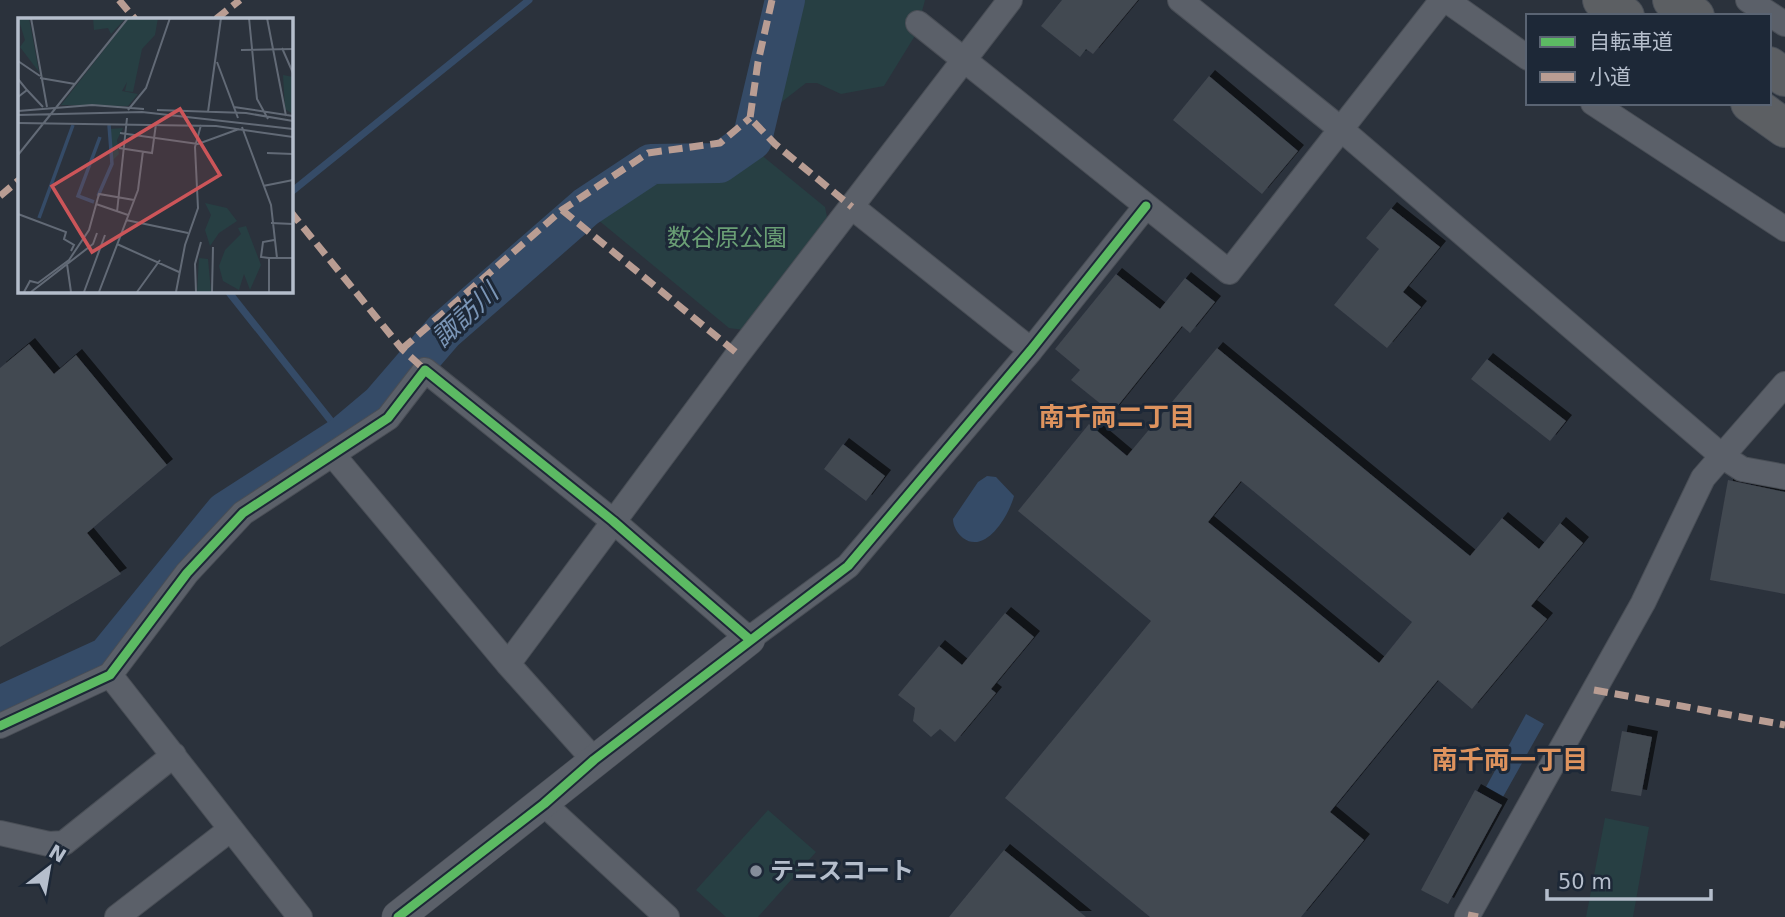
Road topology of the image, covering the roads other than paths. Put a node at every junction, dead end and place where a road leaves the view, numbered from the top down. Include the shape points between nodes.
1 (1010, 0) edge
2 (1180, 0) edge
3 (1444, 0) edge
4 (1602, 0) edge
5 (1672, 0) edge
6 (1748, 0) edge
7 (1622, 14) edge
8 (1692, 14) edge
9 (1770, 14) edge
10 (918, 23) dead end
11 (1526, 57) edge
12 (965, 61) junction
13 (1596, 105) edge
14 (1753, 105) edge
15 (1785, 128) edge
16 (1342, 130) junction
17 (1146, 206) junction
18 (852, 207) junction
19 (1785, 229) edge
20 (1031, 350) junction
21 (1785, 384) edge
22 (333, 455) junction
23 (1722, 456) junction
24 (1785, 477) edge
25 (613, 521) junction
26 (749, 639) junction
27 (508, 664) junction
28 (110, 675) junction
29 (0, 726) edge
30 (174, 755) junction
31 (594, 760) junction
32 (544, 804) junction
33 (231, 829) junction
34 (0, 833) edge
35 (117, 917) edge
36 (300, 917) edge
37 (398, 917) edge
38 (667, 917) edge
39 (1468, 917) edge

1 - 12 street
2 - 16 street
3 - 11 street
3 - 16 street
4 - 7 highway
5 - 8 highway
6 - 9 street
10 - 12 street
12 - 17 street
12 - 18 street
13 - 19 street
14 - 15 highway
16 - 17 street via 1229,272
16 - 23 street
17 - 20 street
18 - 20 street
18 - 25 street
20 - 26 street via 848,566
21 - 23 street
22 - 25 street via 388,418 425,370
22 - 27 street
22 - 28 street via 243,513 187,573
23 - 24 street via 1742,469
23 - 39 street via 1703,478 1643,603
25 - 26 street
25 - 27 street
26 - 31 street
27 - 31 street
28 - 29 street
28 - 30 street
30 - 33 street
30 - 34 street via 64,843
31 - 32 street
32 - 37 street
32 - 38 street
33 - 35 street
33 - 36 street

